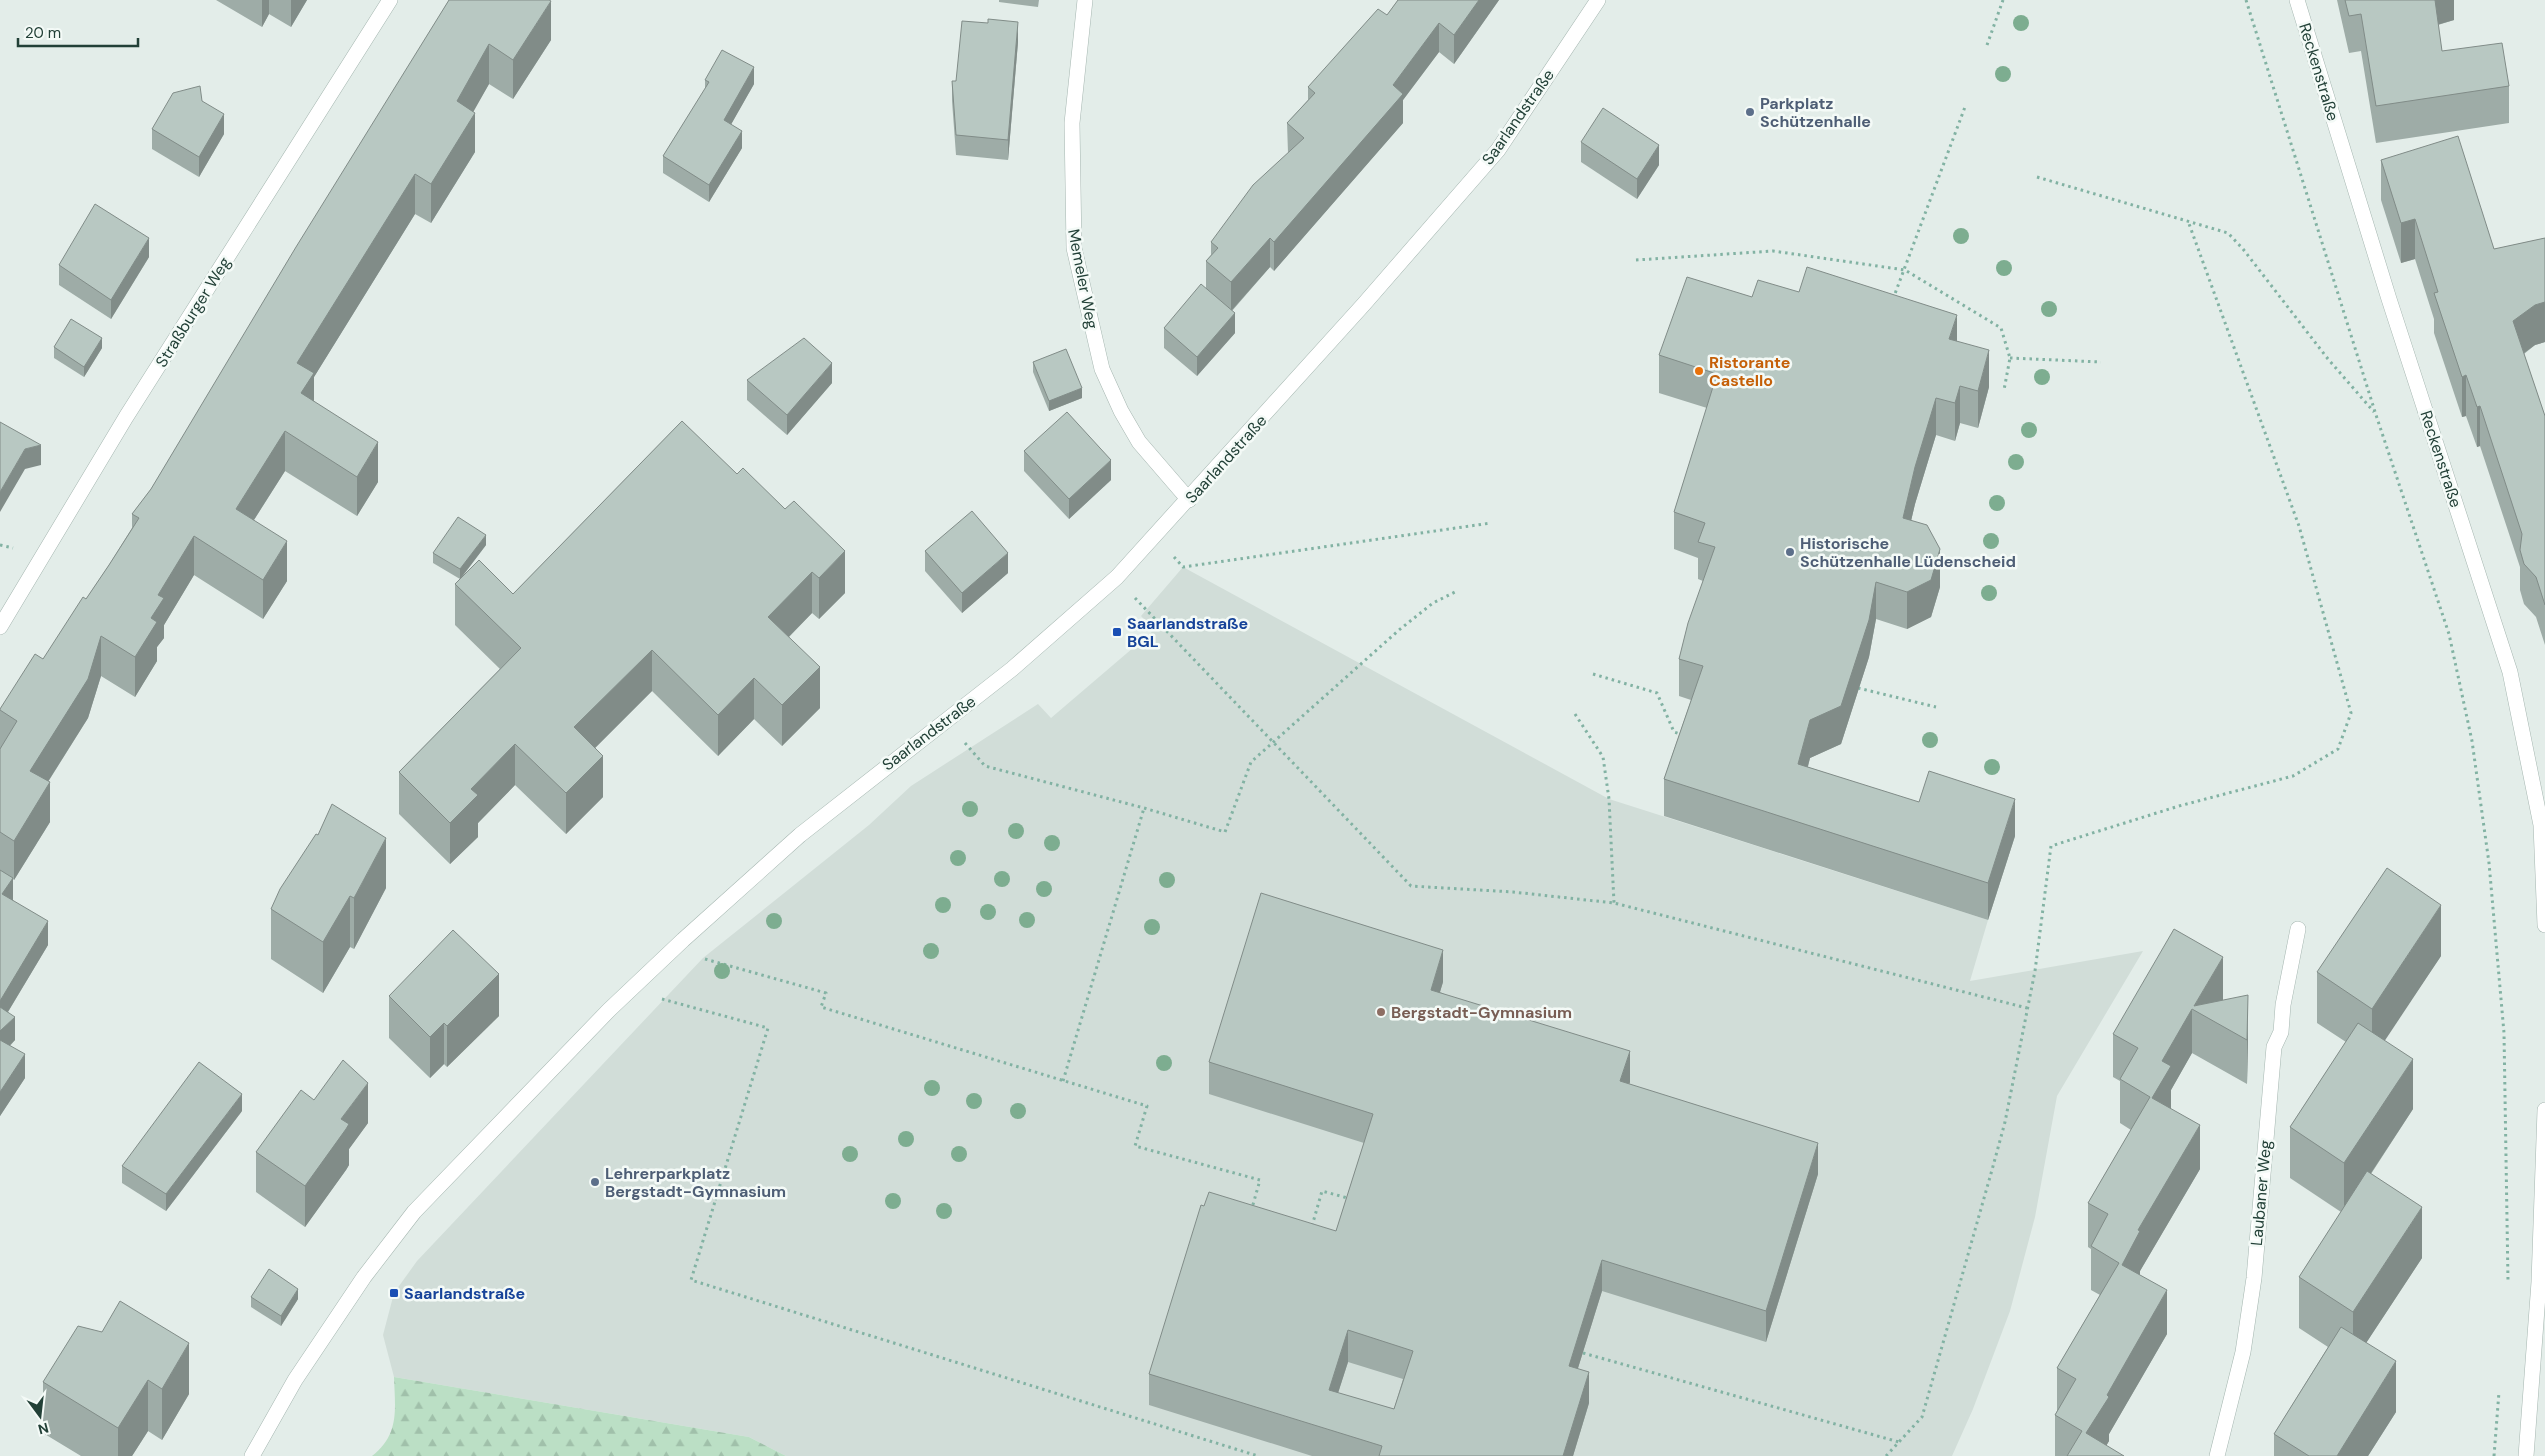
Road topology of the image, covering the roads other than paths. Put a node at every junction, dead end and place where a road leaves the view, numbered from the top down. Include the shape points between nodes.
1 (390, 0) edge
2 (1085, 0) edge
3 (1598, 0) edge
4 (2297, 0) edge
5 (1189, 500) junction
6 (0, 627) edge
7 (2545, 925) edge
8 (2298, 929) dead end
9 (2545, 1110) edge
10 (252, 1456) edge
11 (2217, 1456) edge
12 (2526, 1456) edge

1 - 6 street, Straßburger Weg via 126,417
2 - 5 street, Memeler Weg via 1072,123 1074,248 1102,369 1117,402 1139,442
3 - 5 street, Saarlandstraße via 1498,150
4 - 7 street, Reckenstraße via 2389,299 2510,672 2541,825
5 - 10 street, Saarlandstraße via 1110,583 948,720 822,817 629,990 414,1212 364,1276 300,1372
8 - 11 street, Laubaner Weg via 2281,1032 2274,1047 2254,1278 2244,1343
9 - 12 street via 2539,1282

